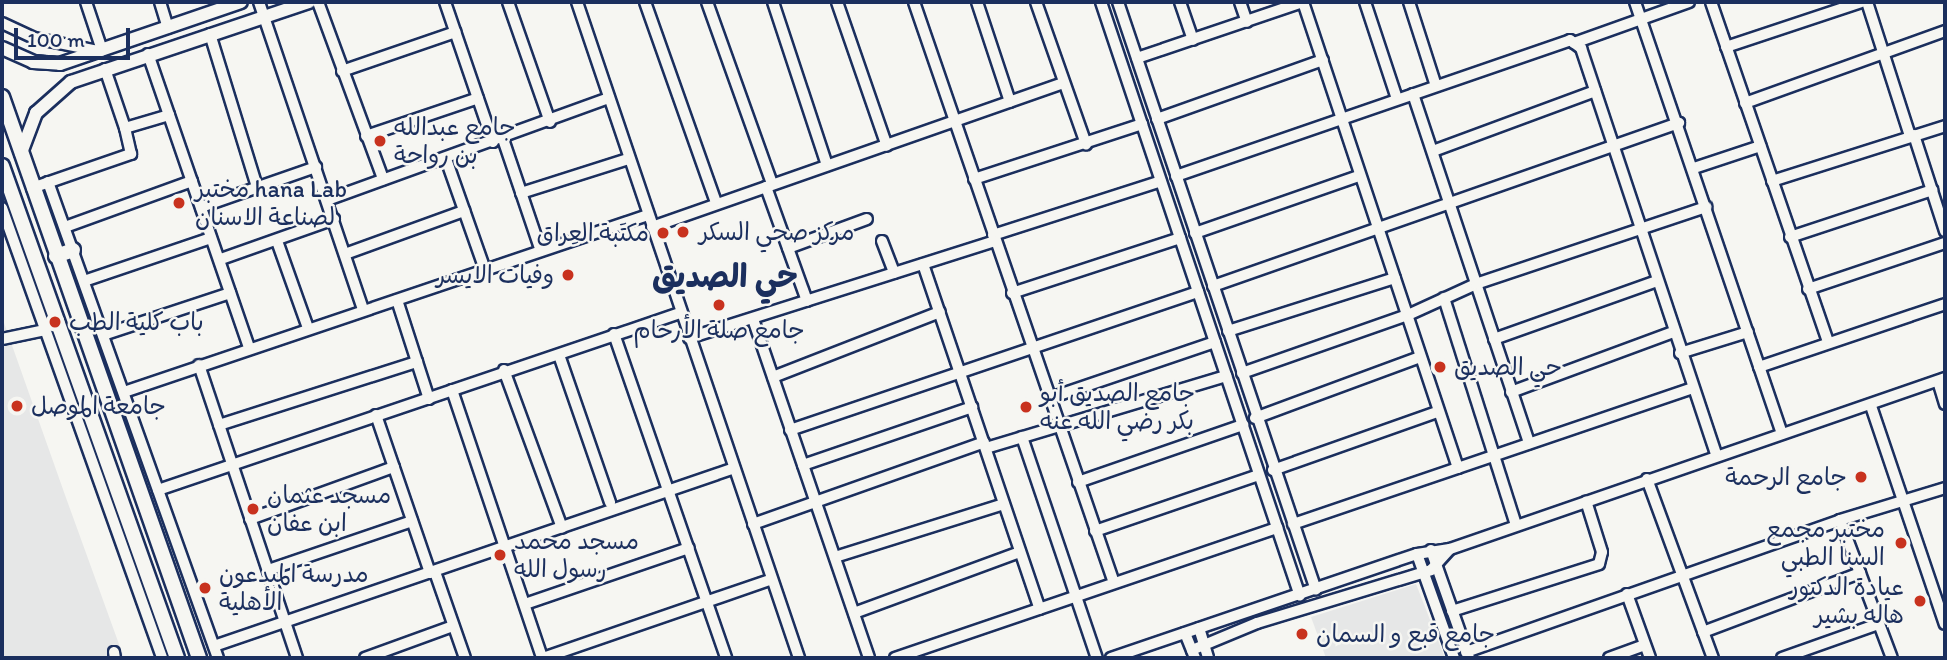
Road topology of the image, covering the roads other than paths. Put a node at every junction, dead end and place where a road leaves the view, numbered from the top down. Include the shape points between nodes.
1 (86, 2) edge
2 (160, 2) edge
3 (242, 2) edge
4 (259, 2) edge
5 (309, 2) edge
6 (318, 2) edge
7 (445, 2) edge
8 (508, 2) edge
9 (577, 2) edge
10 (645, 2) edge
11 (707, 2) edge
12 (773, 2) edge
13 (837, 2) edge
14 (914, 2) edge
15 (976, 2) edge
16 (1036, 2) edge
17 (1101, 2) edge
18 (1118, 2) edge
19 (1180, 2) edge
20 (1240, 2) edge
21 (1302, 2) edge
22 (1364, 2) edge
23 (1409, 2) edge
24 (1635, 2) edge
25 (1689, 2) edge
26 (1711, 2) edge
27 (1861, 2) edge
28 (1867, 2) edge
29 (264, 17) junction
30 (1643, 18) junction
31 (1247, 22) junction
32 (2, 23) edge
33 (168, 27) junction
34 (455, 32) junction
35 (1943, 32) edge
36 (210, 34) junction
37 (1193, 40) junction
38 (1574, 43) junction
39 (1945, 43) edge
40 (1726, 47) junction
41 (2, 48) edge
42 (100, 50) junction
43 (148, 54) junction
44 (1882, 54) junction
45 (1137, 58) junction
46 (1323, 60) junction
47 (105, 69) junction
48 (342, 71) junction
49 (1063, 83) junction
50 (1436, 86) junction
51 (1595, 91) junction
52 (1413, 94) junction
53 (2, 97) edge
54 (478, 98) junction
55 (609, 98) junction
56 (1397, 99) junction
57 (1010, 102) junction
58 (1745, 103) junction
59 (169, 115) junction
60 (1157, 118) junction
61 (1339, 118) junction
62 (550, 122) junction
63 (955, 122) junction
64 (1679, 123) junction
65 (1142, 124) junction
66 (1945, 126) edge
67 (125, 128) junction
68 (1912, 135) junction
69 (366, 136) junction
70 (498, 140) junction
71 (1086, 144) junction
72 (887, 146) junction
73 (1760, 146) junction
74 (1612, 147) junction
75 (1433, 151) junction
76 (21, 153) junction
77 (446, 159) junction
78 (628, 159) junction
79 (827, 165) junction
80 (2, 166) edge
81 (316, 167) junction
82 (1694, 169) junction
83 (1176, 176) junction
84 (1359, 176) junction
85 (974, 178) junction
86 (383, 179) junction
87 (192, 181) junction
88 (1161, 181) junction
89 (1772, 181) junction
90 (48, 182) junction
91 (769, 186) junction
92 (257, 187) junction
93 (32, 188) junction
94 (1932, 190) junction
95 (521, 192) junction
96 (327, 200) junction
97 (716, 203) junction
98 (1451, 203) junction
99 (201, 207) junction
100 (1706, 207) junction
101 (2, 208) edge
102 (464, 211) junction
103 (648, 215) junction
104 (334, 219) junction
105 (867, 219) dead end
106 (65, 227) junction
107 (652, 227) junction
108 (1377, 228) junction
109 (1639, 228) junction
110 (1945, 231) edge
111 (1195, 233) junction
112 (1790, 237) junction
113 (211, 238) junction
114 (994, 238) junction
115 (1180, 238) junction
116 (276, 241) junction
117 (882, 241) dead end
118 (1945, 243) edge
119 (788, 248) junction
120 (73, 250) junction
121 (541, 251) junction
122 (345, 254) junction
123 (56, 256) junction
124 (221, 259) junction
125 (923, 264) junction
126 (485, 270) junction
127 (894, 273) junction
128 (1395, 278) junction
129 (84, 281) junction
130 (1657, 281) junction
131 (1476, 284) junction
132 (1213, 286) junction
133 (1808, 289) junction
134 (1198, 292) junction
135 (230, 293) junction
136 (1013, 293) junction
137 (1444, 298) junction
138 (397, 300) junction
139 (807, 301) junction
140 (1945, 304) edge
141 (1220, 307) junction
142 (363, 310) junction
143 (1205, 312) junction
144 (680, 313) junction
145 (940, 313) junction
146 (1408, 315) junction
147 (752, 319) junction
148 (308, 328) junction
149 (1228, 331) junction
150 (1673, 332) junction
151 (1748, 332) junction
152 (614, 334) junction
153 (103, 335) junction
154 (53, 337) junction
155 (689, 338) junction
156 (2, 339) edge
157 (1494, 339) junction
158 (1215, 342) junction
159 (1828, 342) junction
160 (1031, 347) junction
161 (249, 348) junction
162 (1680, 353) junction
163 (559, 355) junction
164 (1420, 357) junction
165 (417, 362) junction
166 (199, 365) junction
167 (1759, 367) junction
168 (504, 370) junction
169 (1242, 373) junction
170 (958, 374) junction
171 (1227, 376) junction
172 (773, 377) junction
173 (1941, 380) edge
174 (1692, 388) junction
175 (452, 390) junction
176 (124, 392) junction
177 (1511, 392) junction
178 (1052, 397) junction
179 (429, 399) junction
180 (1945, 404) edge
181 (1871, 406) junction
182 (972, 407) junction
183 (1437, 412) junction
184 (376, 415) junction
185 (1255, 418) junction
186 (1061, 424) junction
187 (219, 425) junction
188 (1243, 425) junction
189 (790, 430) junction
190 (1782, 434) junction
191 (1022, 437) junction
192 (1529, 443) junction
193 (985, 445) junction
194 (1716, 455) junction
195 (1495, 456) junction
196 (232, 463) junction
197 (803, 465) junction
198 (394, 467) junction
199 (1458, 468) junction
200 (732, 469) junction
201 (1273, 470) junction
202 (1259, 475) junction
203 (1647, 479) junction
204 (1078, 482) junction
205 (1945, 488) edge
206 (158, 490) junction
207 (670, 492) junction
208 (141, 496) junction
209 (1586, 500) junction
210 (1903, 500) junction
211 (122, 502) junction
212 (610, 502) dead end
213 (815, 504) junction
214 (1004, 504) junction
215 (250, 519) junction
216 (1840, 520) junction
217 (412, 521) junction
218 (753, 524) junction
219 (1293, 524) junction
220 (1516, 525) junction
221 (562, 528) junction
222 (1277, 528) junction
223 (1095, 531) junction
224 (507, 547) junction
225 (689, 548) junction
226 (1450, 549) junction
227 (1431, 550) junction
228 (1020, 552) junction
229 (1417, 554) junction
230 (835, 557) junction
231 (1437, 567) junction
232 (1309, 568) junction
233 (268, 570) junction
234 (1424, 572) junction
235 (433, 573) junction
236 (1292, 573) junction
237 (1860, 573) junction
238 (1682, 575) junction
239 (771, 580) junction
240 (1114, 583) junction
241 (1317, 590) junction
242 (1627, 594) junction
243 (1076, 596) junction
244 (1300, 596) junction
245 (525, 604) junction
246 (708, 604) junction
247 (1040, 609) junction
248 (1452, 611) junction
249 (854, 613) junction
250 (285, 623) junction
251 (1878, 624) junction
252 (1945, 624) edge
253 (453, 626) junction
254 (1199, 628) junction
255 (1703, 632) junction
256 (1185, 633) junction
257 (1203, 645) junction
258 (1645, 645) junction
259 (214, 646) junction
260 (1193, 654) edge
261 (1467, 655) edge
262 (162, 658) edge
263 (177, 658) edge
264 (198, 658) edge
265 (218, 658) edge
266 (297, 658) edge
267 (365, 658) edge
268 (465, 658) edge
269 (542, 658) edge
270 (726, 658) edge
271 (799, 658) edge
272 (869, 658) edge
273 (895, 658) edge
274 (1097, 658) edge
275 (1111, 658) edge
276 (1208, 658) edge
277 (1454, 658) edge
278 (1609, 658) edge
279 (1650, 658) edge
280 (1713, 658) edge
281 (1782, 658) edge
282 (1892, 658) edge

1 - 42 street
2 - 33 street
3 - 33 main road
4 - 29 street
5 - 29 main road
6 - 48 street
7 - 34 street
8 - 62 street
9 - 55 street
10 - 97 street
11 - 91 street
12 - 79 street
13 - 72 street
14 - 63 street
15 - 57 street
16 - 49 street
17 - 65 street
18 - 45 street
19 - 37 street
20 - 31 street
21 - 31 street
21 - 46 street
22 - 56 street
23 - 50 street
24 - 30 street
25 - 30 street
26 - 40 street
27 - 40 street
28 - 44 street
29 - 36 main road
29 - 81 street
30 - 38 street
30 - 64 street
31 - 37 street
32 - 42 street via 34,38
33 - 42 main road
34 - 48 street
34 - 54 street
35 - 39 street
35 - 44 street
36 - 43 main road
36 - 92 street
37 - 45 street
38 - 50 street via 1570,40
38 - 51 street via 1581,48
40 - 58 street
41 - 42 main road via 47,64
43 - 47 main road
43 - 59 street
44 - 58 street
44 - 68 street
45 - 60 street
46 - 60 street
46 - 61 street
47 - 67 street
47 - 76 main road via 71,82 43,103
48 - 69 street
49 - 57 street
49 - 71 street
50 - 52 street
51 - 74 street
51 - 75 street
52 - 56 street
52 - 75 street
53 - 76 highway
54 - 69 street
54 - 70 street
55 - 62 street
55 - 78 street
56 - 61 street
57 - 63 street
58 - 73 street
59 - 67 street
59 - 87 street
60 - 83 street
61 - 83 street
61 - 84 street
62 - 70 street
63 - 72 street
63 - 85 street
64 - 74 street
64 - 82 street
65 - 71 street
65 - 88 street
66 - 68 street
67 - 90 street via 131,154
68 - 89 street
68 - 94 street
69 - 86 street
70 - 77 street
70 - 95 street
71 - 85 street
72 - 79 street
73 - 82 street
73 - 89 street
74 - 98 street
74 - 109 street
75 - 98 street
76 - 93 highway
77 - 86 street
77 - 102 street
78 - 95 street
78 - 103 street
79 - 91 street
80 - 154 highway
81 - 92 street
81 - 96 street
82 - 100 street
83 - 111 street
84 - 108 street
84 - 111 street
85 - 114 street
86 - 96 street
87 - 99 street
87 - 106 street
88 - 114 street
88 - 115 street
89 - 112 street
90 - 93 street
90 - 106 street
91 - 97 street
91 - 119 street
92 - 99 street
93 - 123 highway
94 - 110 street
94 - 112 street
95 - 121 street
96 - 104 street
97 - 107 street
98 - 108 street
98 - 131 street
99 - 113 street
100 - 109 street
100 - 151 street
101 - 154 street
102 - 122 street
102 - 126 street
103 - 107 street
103 - 121 street
104 - 116 street
104 - 122 street
105 - 119 street
106 - 120 street
107 - 144 street
108 - 128 street
108 - 132 street
109 - 130 street
109 - 131 street
111 - 132 street
112 - 133 street
113 - 124 street
113 - 129 street
114 - 125 street
114 - 136 street
115 - 134 street
115 - 136 street
116 - 124 street
116 - 148 street
117 - 127 street
118 - 133 street
119 - 139 street
120 - 123 highway
120 - 129 street
121 - 126 street
122 - 142 street
123 - 208 highway
124 - 135 street
125 - 127 street
125 - 145 street
126 - 138 street
127 - 139 street
128 - 146 street
128 - 149 street
129 - 153 street
130 - 150 street
130 - 157 street
131 - 137 street
131 - 157 street
132 - 141 street
133 - 159 street
134 - 143 street
134 - 160 street
135 - 153 street
135 - 161 street
136 - 160 street
137 - 146 street
137 - 195 street
138 - 142 street
138 - 165 street
139 - 147 street
140 - 159 street
141 - 143 street
141 - 149 street
142 - 148 street
143 - 158 street
144 - 152 street
144 - 155 street
145 - 170 street
145 - 172 street
146 - 164 street
146 - 169 street
147 - 155 street
147 - 172 street
148 - 161 street
149 - 169 street
150 - 162 street
150 - 177 street
151 - 162 street
151 - 167 street
152 - 163 street
152 - 207 street
153 - 176 street
154 - 156 street
154 - 211 highway
154 - 262 street
155 - 200 street
157 - 177 street
158 - 171 street
158 - 178 street
159 - 167 street
160 - 170 street
160 - 178 street
161 - 166 street
162 - 174 street
163 - 168 street
163 - 212 street
164 - 183 street
164 - 185 street
165 - 179 street
165 - 187 street
166 - 176 street
166 - 187 street
167 - 190 street
168 - 175 street
168 - 221 street
169 - 185 street
170 - 182 street
170 - 189 street
171 - 186 street
171 - 188 street
172 - 189 street
173 - 180 street
173 - 181 street
174 - 192 street
174 - 194 street
175 - 179 street
175 - 224 street
176 - 206 street
177 - 192 street
178 - 186 street
179 - 184 street
181 - 190 street
181 - 210 street
182 - 193 street
182 - 197 street
183 - 199 street
183 - 201 street
184 - 196 street
184 - 198 street
185 - 201 street
186 - 191 street
186 - 204 street
187 - 196 street
188 - 202 street
188 - 204 street
189 - 197 street
190 - 194 street
191 - 193 street
191 - 243 street
192 - 195 street
193 - 213 street
193 - 214 street
194 - 203 street
195 - 199 street
195 - 220 street
196 - 206 street
196 - 215 street
197 - 213 street
198 - 215 street
198 - 217 street
199 - 219 street
200 - 207 street
200 - 218 street
201 - 219 street
202 - 222 street
202 - 223 street
203 - 209 street
203 - 238 street
204 - 223 street
205 - 210 street
206 - 259 street
207 - 221 street
207 - 225 street
208 - 211 highway
208 - 264 highway
209 - 220 street
209 - 248 street via 1602,552 1599,564
210 - 216 street
210 - 252 street
211 - 263 highway
213 - 218 street
213 - 230 street
214 - 228 street
214 - 230 street
215 - 233 street
216 - 237 street
216 - 238 street
217 - 233 street
217 - 235 street
218 - 239 street
219 - 232 street
220 - 226 street
221 - 224 street
222 - 236 street
222 - 240 street
223 - 240 street
224 - 235 street
224 - 245 street
225 - 245 street
225 - 246 street
226 - 227 street
226 - 231 street
227 - 229 street
227 - 231 street
228 - 247 street
228 - 249 street
229 - 234 street
229 - 241 street
230 - 249 street
231 - 234 street
231 - 248 street
232 - 236 street
232 - 241 street
233 - 250 street
234 - 257 street via 1257,623
234 - 277 street
235 - 250 street
235 - 253 street
236 - 244 street
237 - 251 street
237 - 255 street
238 - 242 street
238 - 255 street
239 - 246 street
239 - 271 street
240 - 243 street
241 - 244 street
242 - 258 street
242 - 261 street
243 - 247 street
243 - 274 street
244 - 254 street
245 - 269 street
246 - 269 street
246 - 270 street
247 - 273 street
248 - 261 street
249 - 272 street
250 - 259 street
250 - 266 street
251 - 281 street
251 - 282 street
253 - 267 street
253 - 268 street
254 - 256 street
254 - 257 street
255 - 280 street
256 - 260 street
256 - 275 street
257 - 260 street
257 - 276 street
258 - 278 street
258 - 279 street
259 - 265 street

